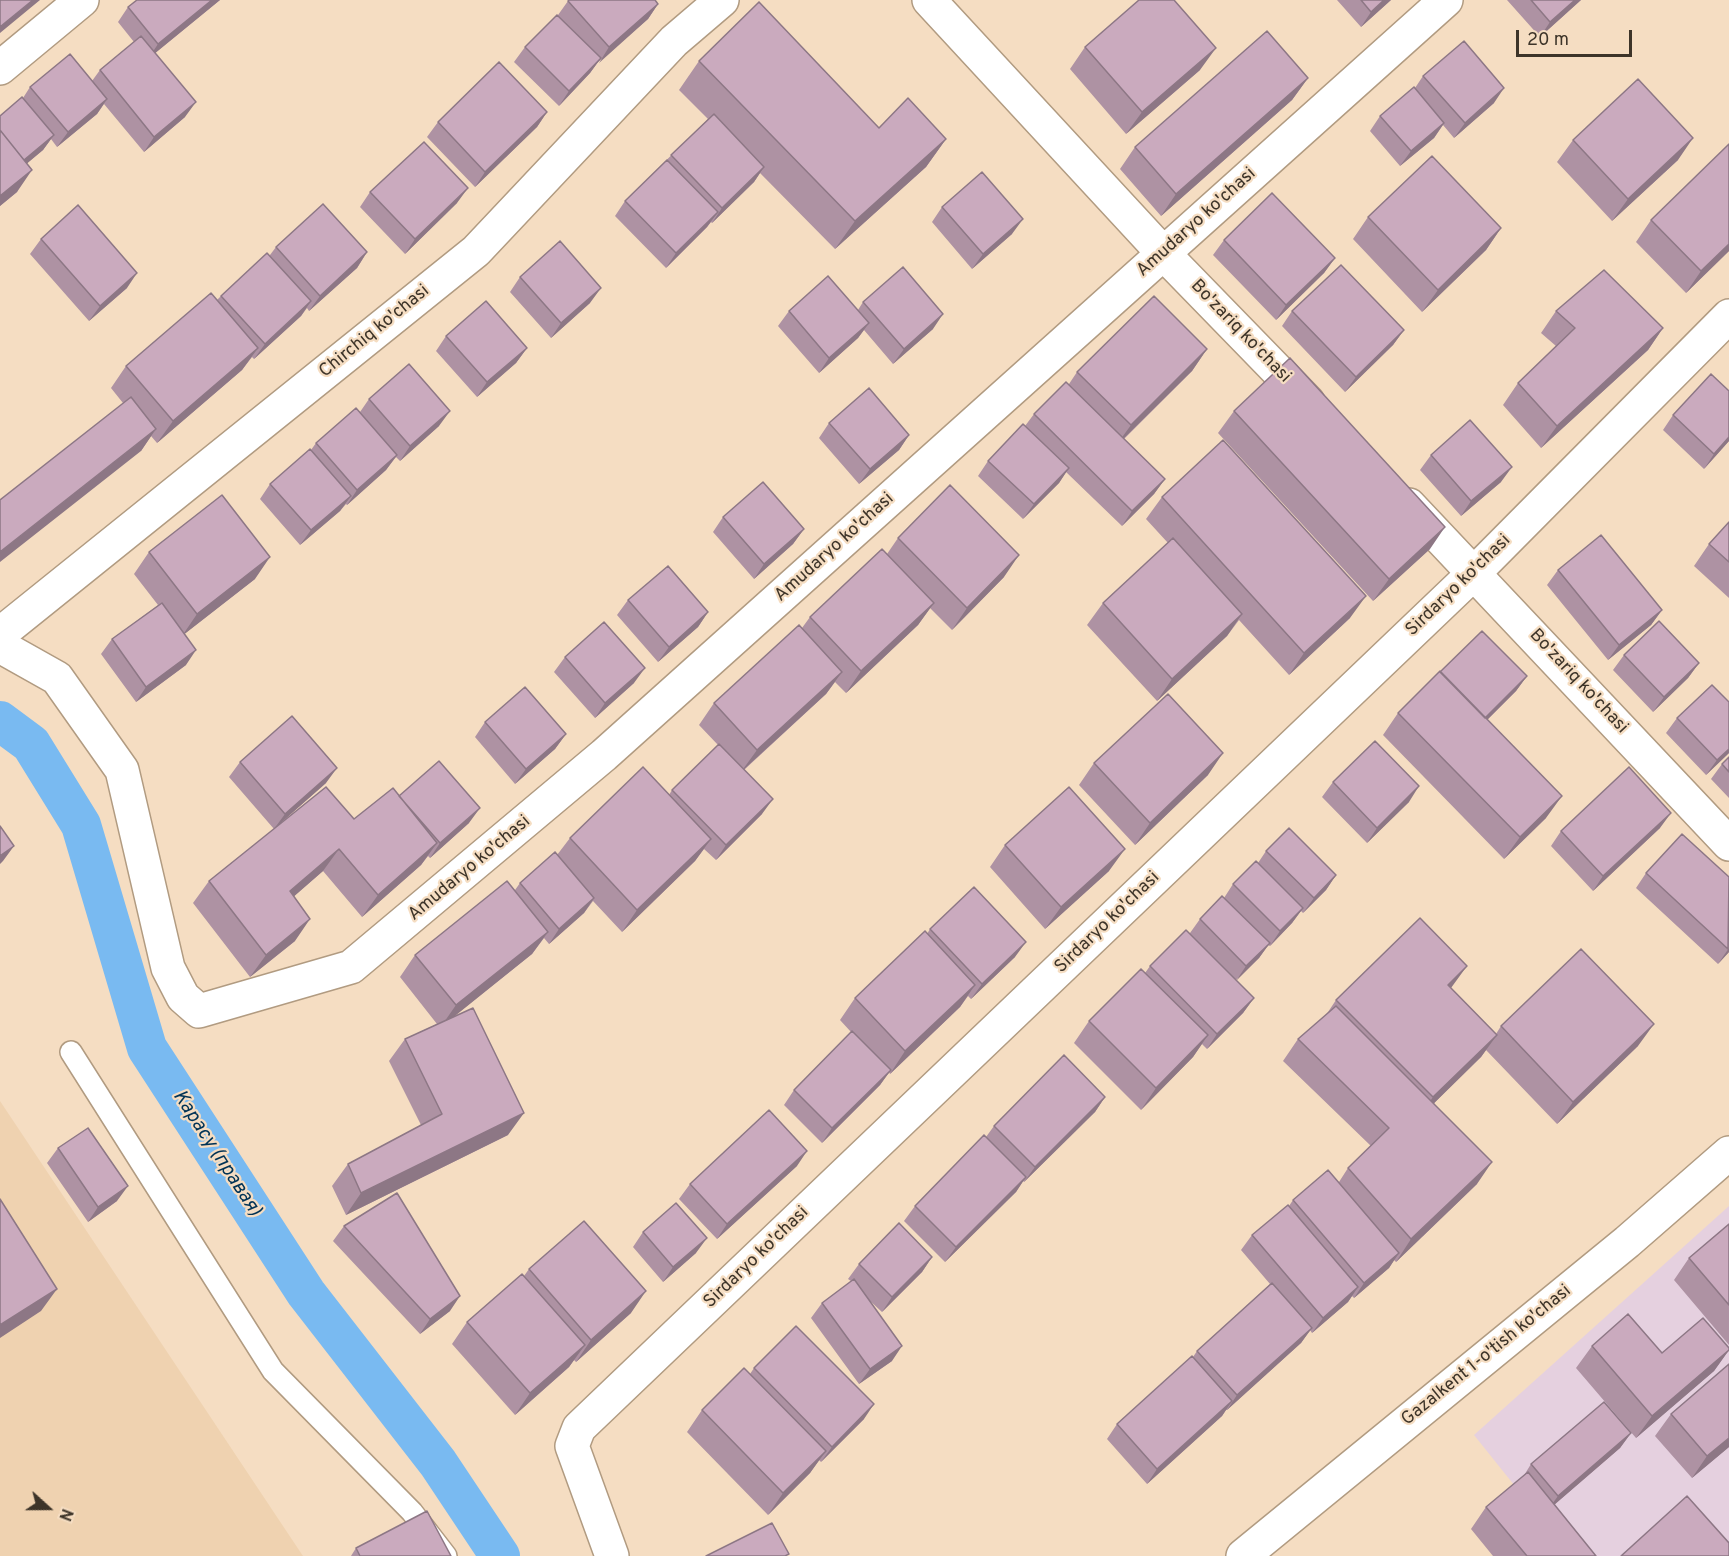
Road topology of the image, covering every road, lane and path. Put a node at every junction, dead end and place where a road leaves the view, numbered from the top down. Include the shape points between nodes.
1 (82, 0) edge
2 (722, 0) edge
3 (929, 0) edge
4 (1446, 0) edge
5 (0, 68) edge
6 (1163, 253) junction
7 (1729, 316) edge
8 (1327, 421) edge
9 (1384, 480) edge
10 (1474, 573) junction
11 (0, 634) edge
12 (0, 646) edge
13 (1729, 844) edge
14 (71, 1052) dead end
15 (1729, 1153) edge
16 (446, 1556) edge
17 (612, 1556) edge
18 (1243, 1556) edge

1 - 5 street
2 - 11 street, Chirchiq ko'chasi via 674,40 476,251
3 - 6 street, Bo'zariq ko'chasi
4 - 6 street, Amudaryo ko'chasi
6 - 8 street, Bo'zariq ko'chasi
6 - 12 street, Amudaryo ko'chasi via 604,755 351,967 199,1011 183,997 168,969 122,770 57,678
7 - 10 street, Sirdaryo ko'chasi
9 - 10 street, Bo'zariq ko'chasi
10 - 13 street, Bo'zariq ko'chasi
10 - 17 street, Sirdaryo ko'chasi via 579,1428 572,1446
14 - 16 lane via 273,1371 412,1512
15 - 18 street, Gazalkent 1-o'tish ko'chasi via 1627,1242

